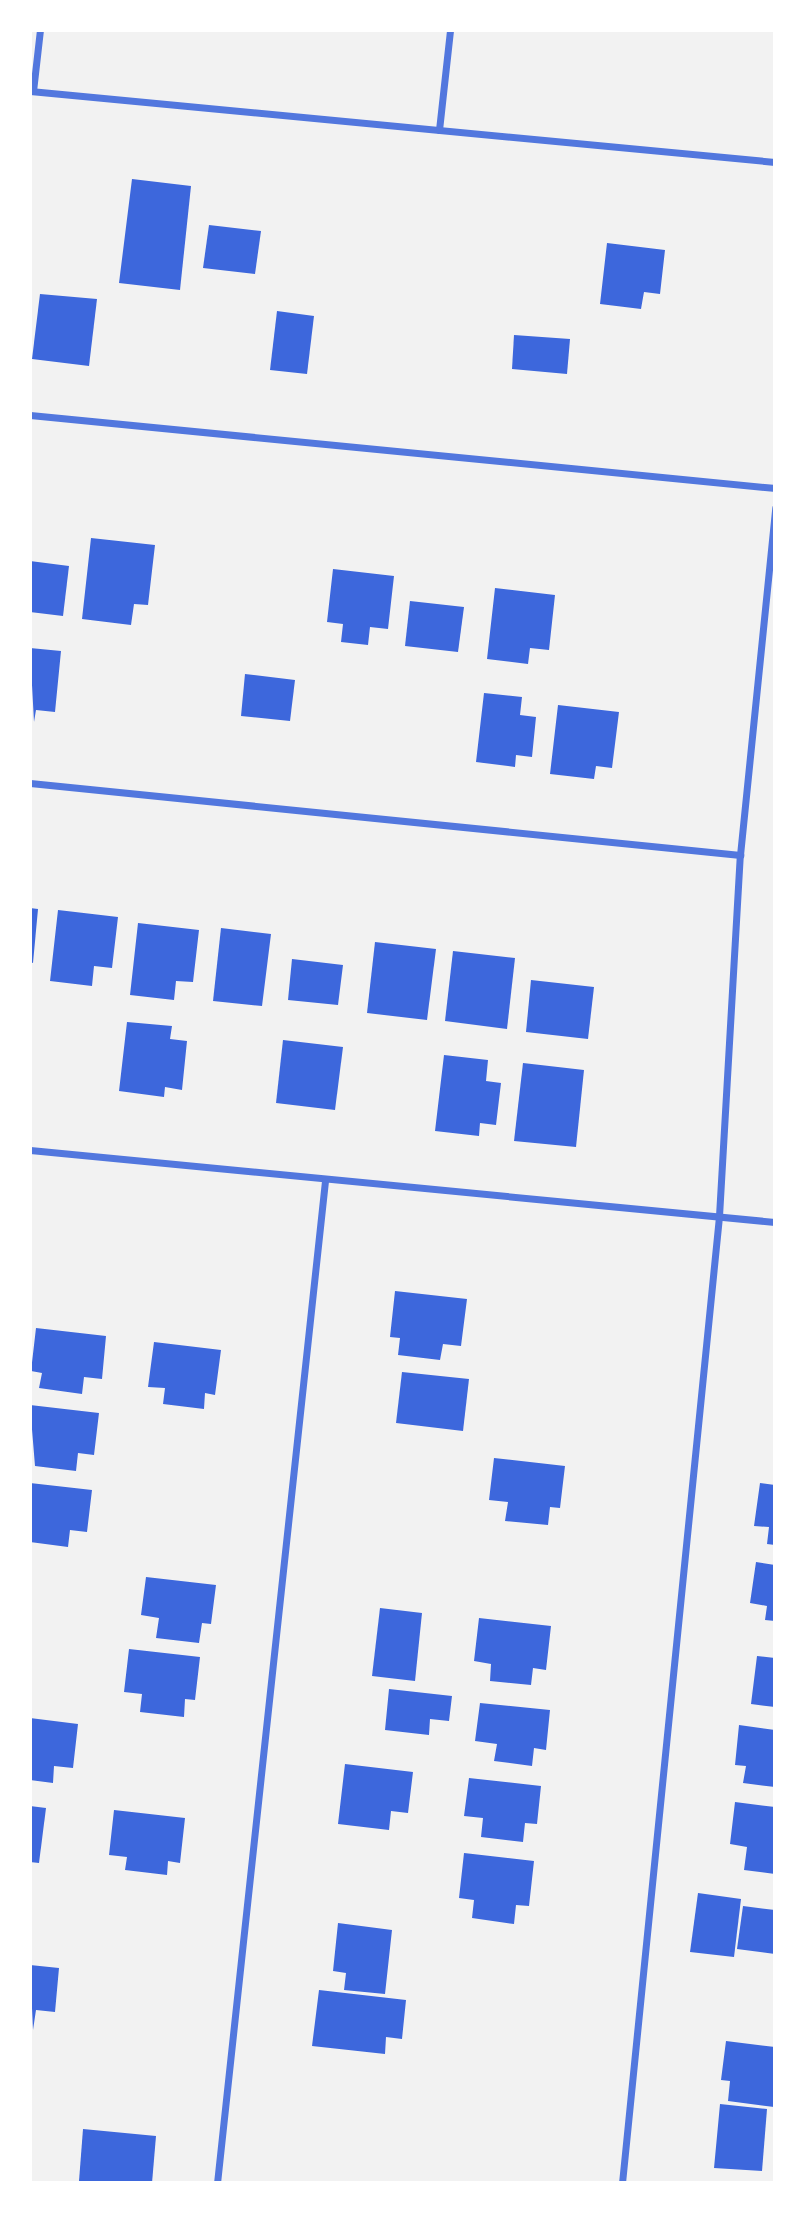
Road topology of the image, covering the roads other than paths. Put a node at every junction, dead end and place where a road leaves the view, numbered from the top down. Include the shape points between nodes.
1 (40, 30) edge
2 (450, 30) edge
3 (31, 91) edge
4 (439, 130) junction
5 (775, 162) edge
6 (30, 415) edge
7 (775, 488) edge
8 (775, 508) edge
9 (30, 783) edge
10 (740, 855) junction
11 (30, 1150) edge
12 (325, 1181) junction
13 (719, 1216) junction
14 (775, 1222) edge
15 (217, 2183) edge
16 (622, 2183) edge

1 - 3 street
2 - 4 street
3 - 4 street
4 - 5 street
6 - 7 street
8 - 10 street
9 - 10 street
10 - 13 street
11 - 12 street
12 - 13 street
12 - 15 street
13 - 14 street
13 - 16 street

